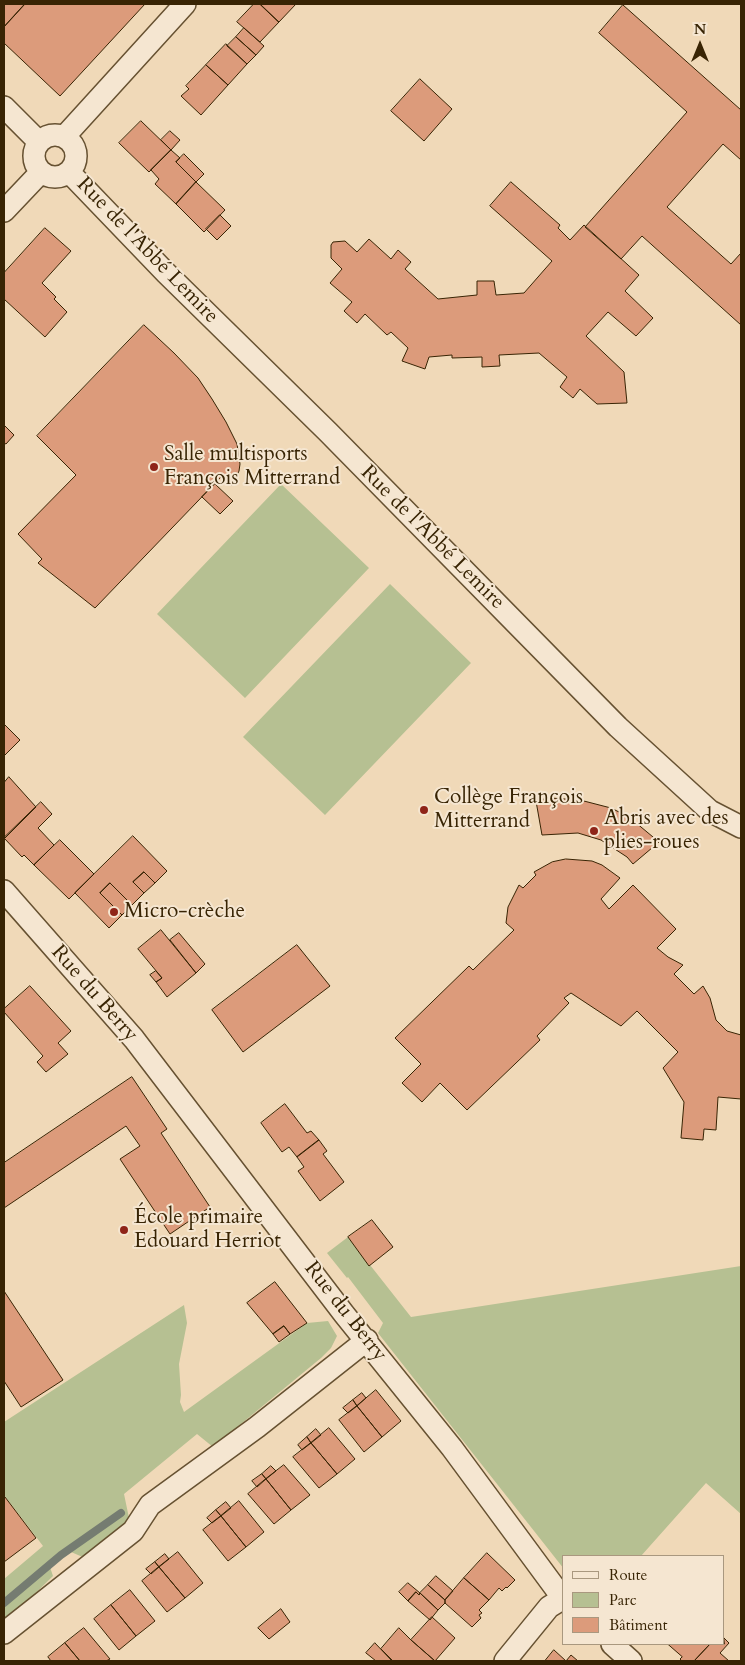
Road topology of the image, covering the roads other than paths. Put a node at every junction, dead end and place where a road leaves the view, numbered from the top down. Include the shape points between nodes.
1 (185, 4) edge
2 (4, 107) edge
3 (64, 137) junction
4 (39, 142) junction
5 (41, 172) junction
6 (70, 172) junction
7 (4, 211) edge
8 (741, 827) edge
9 (4, 891) edge
10 (367, 1340) junction
11 (562, 1598) edge
12 (562, 1600) edge
13 (4, 1633) edge
14 (613, 1645) edge
15 (505, 1661) edge
16 (631, 1661) edge

1 - 3 street
2 - 4 street
3 - 4 street via 51,135
3 - 6 street via 76,153
4 - 5 street via 34,161
5 - 6 street via 53,178
5 - 7 street
6 - 8 street, Rue de l'Abbé Lemire via 166,273 328,432 606,715 710,811
9 - 10 street, Rue du Berry via 134,1039
10 - 11 street, Rue du Berry via 452,1448
10 - 13 street via 257,1427 150,1505 133,1531
12 - 15 street via 549,1607
14 - 16 street

